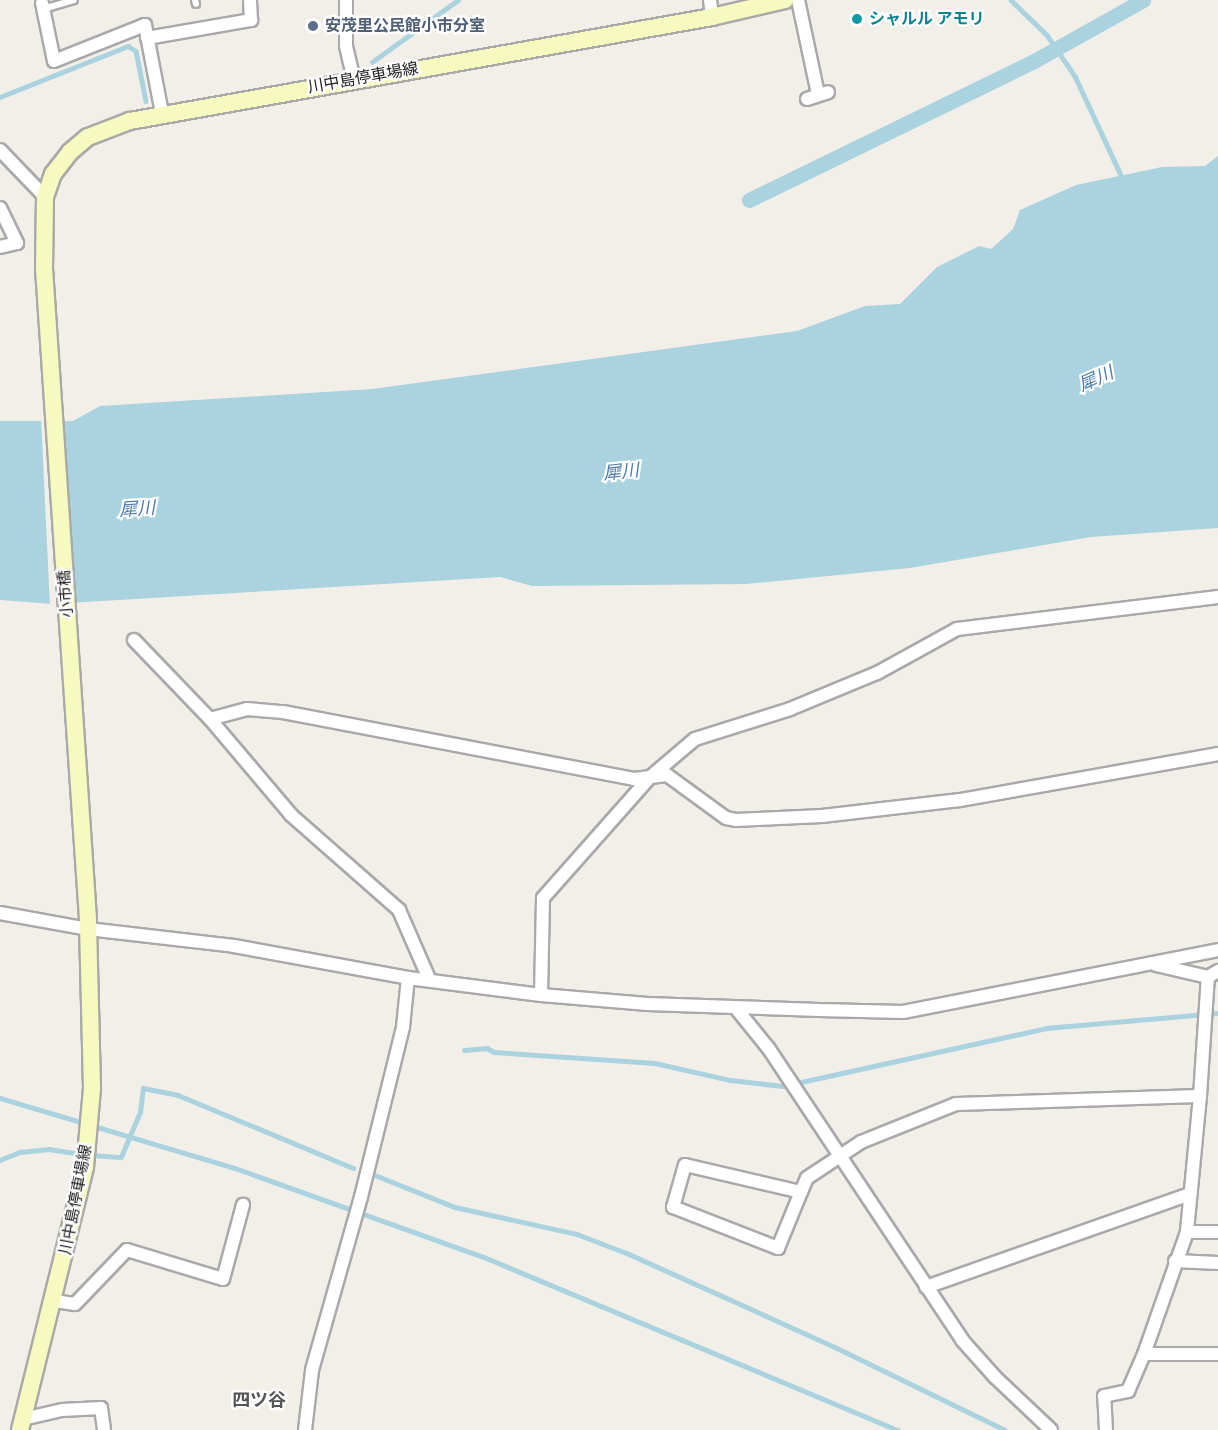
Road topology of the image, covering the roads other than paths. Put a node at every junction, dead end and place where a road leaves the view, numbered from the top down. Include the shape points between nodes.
1 (74, 0) edge
2 (250, 0) edge
3 (346, 0) edge
4 (710, 0) edge
5 (785, 0) edge
6 (798, 0) edge
7 (42, 6) joint
8 (712, 17) junction
9 (147, 38) junction
10 (354, 80) junction
11 (818, 95) dead end
12 (162, 113) junction
13 (0, 150) edge
14 (45, 197) junction
15 (0, 208) edge
16 (0, 247) edge
17 (44, 269) joint
18 (1218, 597) edge
19 (134, 640) dead end
20 (210, 719) junction
21 (1218, 754) edge
22 (649, 778) junction
23 (0, 913) edge
24 (88, 924) junction
25 (1218, 950) edge
26 (1151, 963) junction
27 (1213, 974) edge
28 (408, 978) junction
29 (430, 981) junction
30 (541, 995) junction
31 (735, 1007) junction
32 (1200, 1096) junction
33 (839, 1156) junction
34 (801, 1192) junction
35 (1190, 1194) junction
36 (243, 1205) dead end
37 (1187, 1232) junction
38 (1218, 1232) edge
39 (1175, 1262) junction
40 (1218, 1263) edge
41 (926, 1287) junction
42 (55, 1301) junction
43 (1144, 1354) junction
44 (1218, 1354) edge
45 (22, 1424) edge
46 (104, 1430) edge
47 (305, 1430) edge
48 (1051, 1430) edge
49 (1106, 1430) edge

1 - 7 lane
2 - 9 street via 251,20
3 - 10 street via 346,46
4 - 8 street
5 - 8 main road, 川中島停車場線
6 - 11 street
7 - 9 street via 54,61 145,25
8 - 10 main road, 川中島停車場線
9 - 12 street
10 - 12 main road, 川中島停車場線
12 - 14 main road, 川中島停車場線 via 110,126 88,136 53,174
13 - 14 street
14 - 17 main road, 川中島停車場線
15 - 16 street via 17,243
17 - 24 main road, 小市橋
18 - 22 street via 957,629 876,673 790,709 695,739
19 - 20 street
20 - 22 street via 247,709 283,712 623,777
20 - 29 street via 291,815 399,910
21 - 22 street via 960,800 822,816 736,820 726,818 667,775
22 - 30 street via 543,898
23 - 24 street
24 - 28 street
24 - 42 main road, 川中島停車場線 via 92,1088 85,1167
25 - 26 street
26 - 27 street
26 - 31 street via 903,1012
27 - 32 street
28 - 29 street
28 - 47 street via 403,1027 312,1370
29 - 30 street
30 - 31 street
31 - 33 street via 788,1077
32 - 33 street via 956,1104 861,1142
32 - 35 street
33 - 34 street via 807,1178
33 - 41 street
34 - 34 street via 778,1248 674,1207 685,1165
35 - 37 street
35 - 41 street
36 - 42 street via 223,1279 127,1250 75,1304
37 - 38 street
37 - 39 street
39 - 40 street
39 - 43 street
41 - 48 street via 962,1340 994,1377
42 - 45 main road, 川中島停車場線
43 - 44 street
43 - 49 street via 1128,1390 1104,1396
45 - 46 street via 62,1410 101,1408

